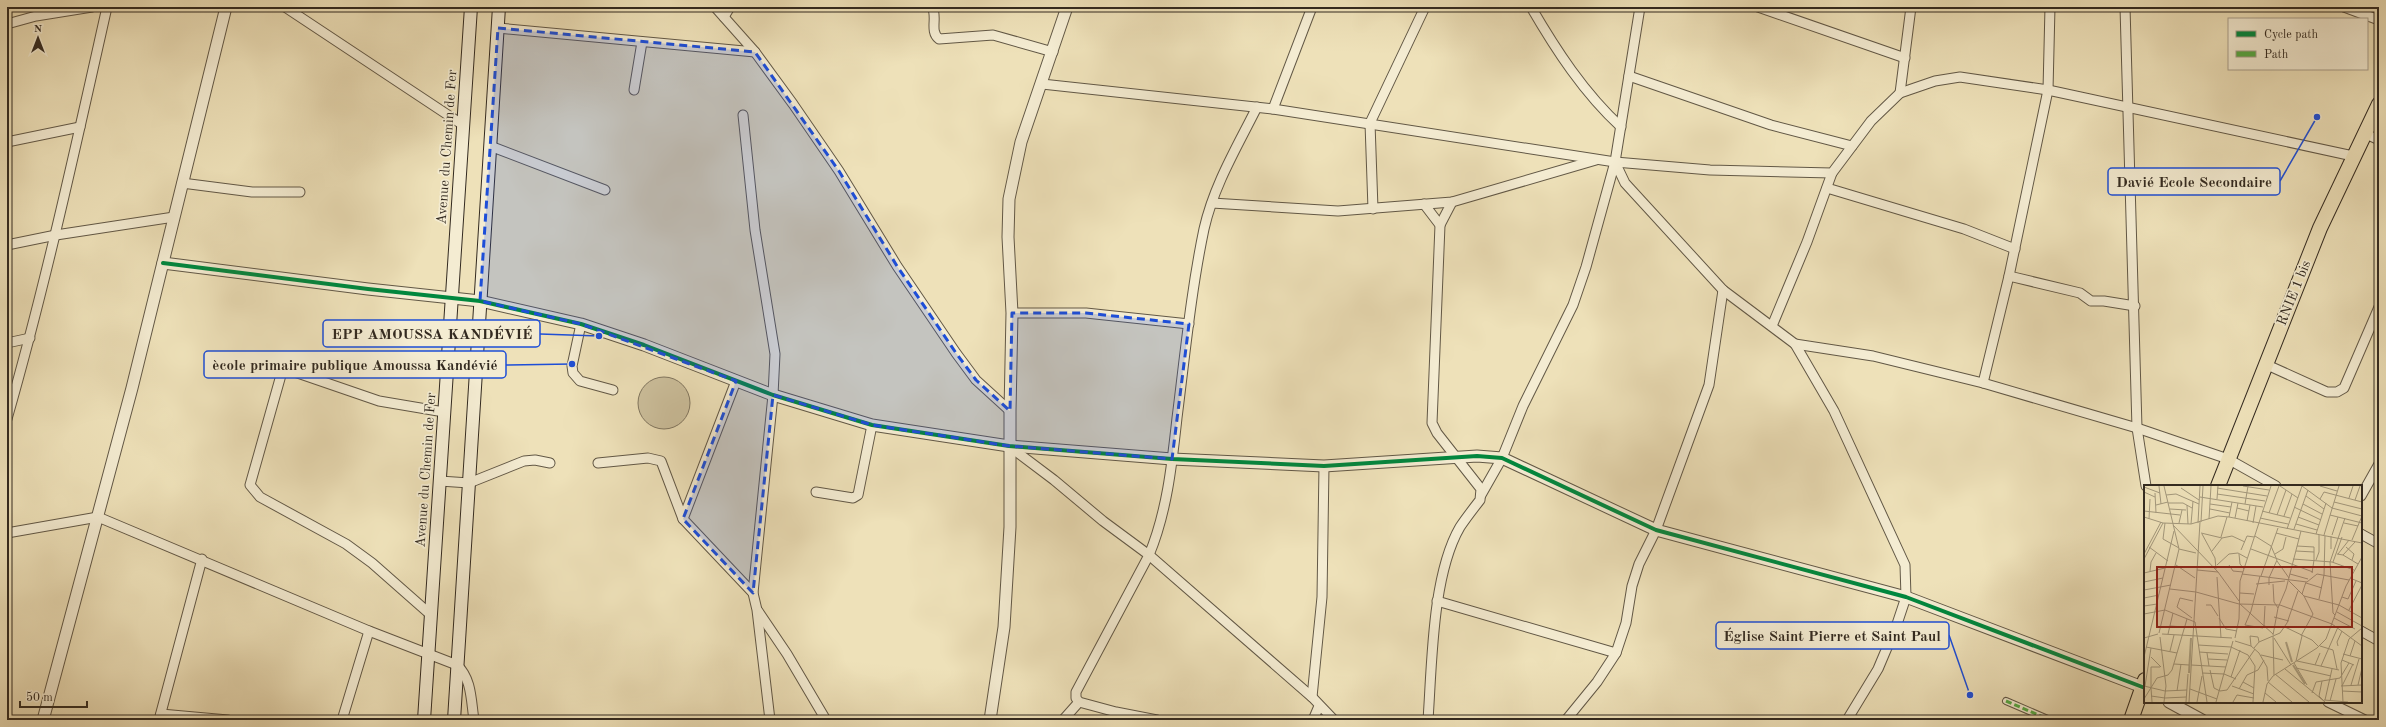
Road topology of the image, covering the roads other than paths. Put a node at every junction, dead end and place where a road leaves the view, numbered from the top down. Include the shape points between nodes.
1 (92, 7) edge
2 (107, 7) edge
3 (226, 7) edge
4 (285, 7) edge
5 (471, 7) edge
6 (500, 7) edge
7 (714, 7) edge
8 (730, 7) edge
9 (932, 7) edge
10 (1312, 7) edge
11 (1425, 7) edge
12 (1532, 7) edge
13 (1640, 7) edge
14 (1758, 7) edge
15 (1911, 7) edge
16 (2050, 7) edge
17 (2125, 7) edge
18 (2344, 7) edge
19 (1064, 9) edge
20 (724, 17) junction
21 (2379, 20) edge
22 (7, 24) edge
23 (498, 28) junction
24 (642, 42) junction
25 (755, 52) junction
26 (1053, 52) junction
27 (1905, 58) junction
28 (1629, 76) junction
29 (1042, 84) junction
30 (634, 90) dead end
31 (2048, 90) junction
32 (1900, 93) junction
33 (2379, 104) edge
34 (1257, 107) junction
35 (2128, 108) junction
36 (1274, 109) junction
37 (742, 115) dead end
38 (1370, 124) junction
39 (463, 125) junction
40 (80, 127) junction
41 (1621, 127) junction
42 (2364, 134) junction
43 (2379, 140) edge
44 (7, 142) edge
45 (490, 146) junction
46 (1852, 146) junction
47 (2353, 156) junction
48 (1598, 160) junction
49 (1615, 162) junction
50 (1832, 173) junction
51 (182, 183) junction
52 (1827, 188) junction
53 (605, 190) dead end
54 (300, 192) dead end
55 (1452, 202) junction
56 (1212, 203) junction
57 (1424, 204) junction
58 (1373, 209) junction
59 (174, 217) junction
60 (1440, 225) junction
61 (56, 234) junction
62 (7, 245) edge
63 (2015, 249) junction
64 (163, 262) junction
65 (2010, 276) junction
66 (1723, 290) junction
67 (452, 298) junction
68 (480, 301) junction
69 (2136, 306) junction
70 (2379, 307) edge
71 (1012, 313) junction
72 (581, 324) junction
73 (1189, 324) junction
74 (1772, 326) junction
75 (30, 338) junction
76 (7, 343) edge
77 (1795, 344) junction
78 (2265, 364) junction
79 (736, 381) junction
80 (1982, 383) junction
81 (613, 390) dead end
82 (773, 395) junction
83 (444, 412) junction
84 (1010, 412) junction
85 (7, 419) edge
86 (872, 425) junction
87 (2137, 428) junction
88 (1009, 446) junction
89 (1457, 458) junction
90 (1502, 458) junction
91 (1172, 459) junction
92 (2228, 459) junction
93 (550, 463) dead end
94 (598, 463) dead end
95 (2379, 464) edge
96 (1324, 466) junction
97 (440, 482) junction
98 (469, 483) junction
99 (2146, 485) edge
100 (2218, 485) edge
101 (2274, 485) edge
102 (816, 492) dead end
103 (2362, 494) edge
104 (1481, 495) junction
105 (98, 517) junction
106 (683, 519) junction
107 (1656, 530) junction
108 (7, 533) edge
109 (2362, 535) edge
110 (2379, 544) edge
111 (1149, 555) junction
112 (202, 559) junction
113 (753, 593) junction
114 (1906, 596) junction
115 (1437, 601) junction
116 (757, 610) junction
117 (431, 615) junction
118 (369, 631) junction
119 (2362, 632) edge
120 (2379, 641) edge
121 (1616, 653) junction
122 (428, 656) junction
123 (457, 666) junction
124 (2144, 685) edge
125 (1312, 697) junction
126 (2006, 701) dead end
127 (1079, 702) junction
128 (2171, 703) edge
129 (2330, 703) edge
130 (1319, 706) junction
131 (160, 717) edge
132 (43, 720) edge
133 (228, 720) edge
134 (342, 720) edge
135 (424, 720) edge
136 (454, 720) edge
137 (474, 720) edge
138 (770, 720) edge
139 (826, 720) edge
140 (990, 720) edge
141 (1063, 720) edge
142 (1157, 720) edge
143 (1313, 720) edge
144 (1334, 720) edge
145 (1428, 720) edge
146 (1566, 720) edge
147 (1847, 720) edge
148 (2050, 720) edge
149 (2131, 720) edge
150 (2202, 720) edge
151 (2365, 720) edge

1 - 22 street via 36,16
2 - 40 street
3 - 51 street
4 - 39 street
5 - 39 main road, Avenue du Chemin de Fer
6 - 23 main road
7 - 20 street
8 - 20 street
9 - 26 street via 934,32 939,39 993,35
10 - 36 street
11 - 38 street
12 - 41 street via 1587,91 1602,110
13 - 28 street
14 - 27 street
15 - 27 street
16 - 31 street
17 - 35 street
18 - 21 street
19 - 26 street
20 - 25 street
23 - 24 street
23 - 45 main road
24 - 25 street
24 - 30 street
25 - 84 street via 834,165 896,266 956,353 976,380
26 - 29 street
27 - 32 street
28 - 41 street
28 - 46 street via 1771,125
29 - 34 street
29 - 71 street via 1021,142 1010,193 1008,237
31 - 32 street via 1960,77 1935,81
31 - 35 street
31 - 63 street
32 - 46 street via 1871,120
33 - 42 main road, RNIE 1 bis
34 - 36 street
34 - 56 street via 1221,177
35 - 47 street
35 - 69 street
36 - 38 street
37 - 82 street via 755,230 774,354
38 - 48 street
38 - 58 street
39 - 67 main road, Avenue du Chemin de Fer
40 - 44 street
40 - 61 street
41 - 49 street
42 - 43 street
42 - 47 main road, RNIE 1 bis
45 - 53 street
45 - 68 main road
46 - 50 street
47 - 78 main road, RNIE 1 bis via 2320,228
48 - 49 street
48 - 55 street
49 - 50 street via 1710,170
49 - 66 street via 1625,183
49 - 90 street via 1580,288 1542,372 1523,406
50 - 52 street
51 - 54 street via 252,192
51 - 59 street
52 - 63 street via 1964,229
52 - 74 street
55 - 57 street
55 - 60 street
56 - 58 street via 1338,211
56 - 73 street via 1204,229
57 - 58 street
57 - 60 street
59 - 61 street
59 - 64 street
60 - 89 street via 1432,423
61 - 62 street
61 - 75 street
63 - 65 street
64 - 67 street
64 - 105 street
65 - 69 street via 2080,294 2091,301
65 - 80 street
66 - 74 street
66 - 107 street via 1709,385
67 - 68 street
67 - 83 main road, Avenue du Chemin de Fer
68 - 72 street
68 - 98 main road
69 - 87 street
70 - 78 street via 2344,388 2337,392 2327,392
71 - 73 street via 1086,313
71 - 84 street
72 - 79 street via 644,345
72 - 81 street via 572,366 573,373 580,380
73 - 91 street
74 - 77 street
75 - 76 street
75 - 85 street
77 - 80 street via 1873,356
77 - 114 street via 1834,411 1905,565
78 - 92 main road, RNIE 1 bis
79 - 82 street
79 - 106 street
80 - 87 street
82 - 86 street
82 - 113 street
83 - 97 main road, Avenue du Chemin de Fer
83 - 117 street via 379,402 283,368 250,485 260,497 346,544 372,563
84 - 88 street
86 - 88 street
86 - 102 street via 858,495 853,498
87 - 92 street
87 - 99 street
88 - 91 street
88 - 111 street
88 - 140 street via 1010,527 1004,627
89 - 90 street
89 - 96 street
89 - 104 street via 1481,489
90 - 104 street
90 - 107 street
91 - 96 street
91 - 111 street via 1157,535
92 - 100 main road, RNIE 1 bis
92 - 101 street
93 - 98 street via 524,461
94 - 106 street via 648,458 661,461
95 - 103 street
96 - 125 street via 1322,597
97 - 98 street
97 - 117 main road, Avenue du Chemin de Fer
98 - 123 main road
104 - 115 street via 1459,528 1445,566
105 - 108 street
105 - 112 street
105 - 132 street
106 - 113 street
107 - 114 street
107 - 121 street via 1639,564 1632,586 1626,623
109 - 110 street
111 - 125 street
111 - 127 street via 1076,692
112 - 118 street
112 - 131 street
113 - 116 street
114 - 124 street
114 - 147 street via 1878,669
115 - 121 street
115 - 145 street
116 - 138 street
116 - 139 street via 788,654
117 - 122 main road, Avenue du Chemin de Fer
118 - 122 street
118 - 134 street
119 - 120 street
121 - 146 street via 1597,682
122 - 123 street
122 - 135 main road, Avenue du Chemin de Fer
123 - 136 main road
123 - 137 street via 463,671 467,681
124 - 149 main road
125 - 130 street
126 - 148 street
127 - 141 street
127 - 142 street
128 - 150 street
129 - 151 street
130 - 143 street
130 - 144 street
131 - 133 street

